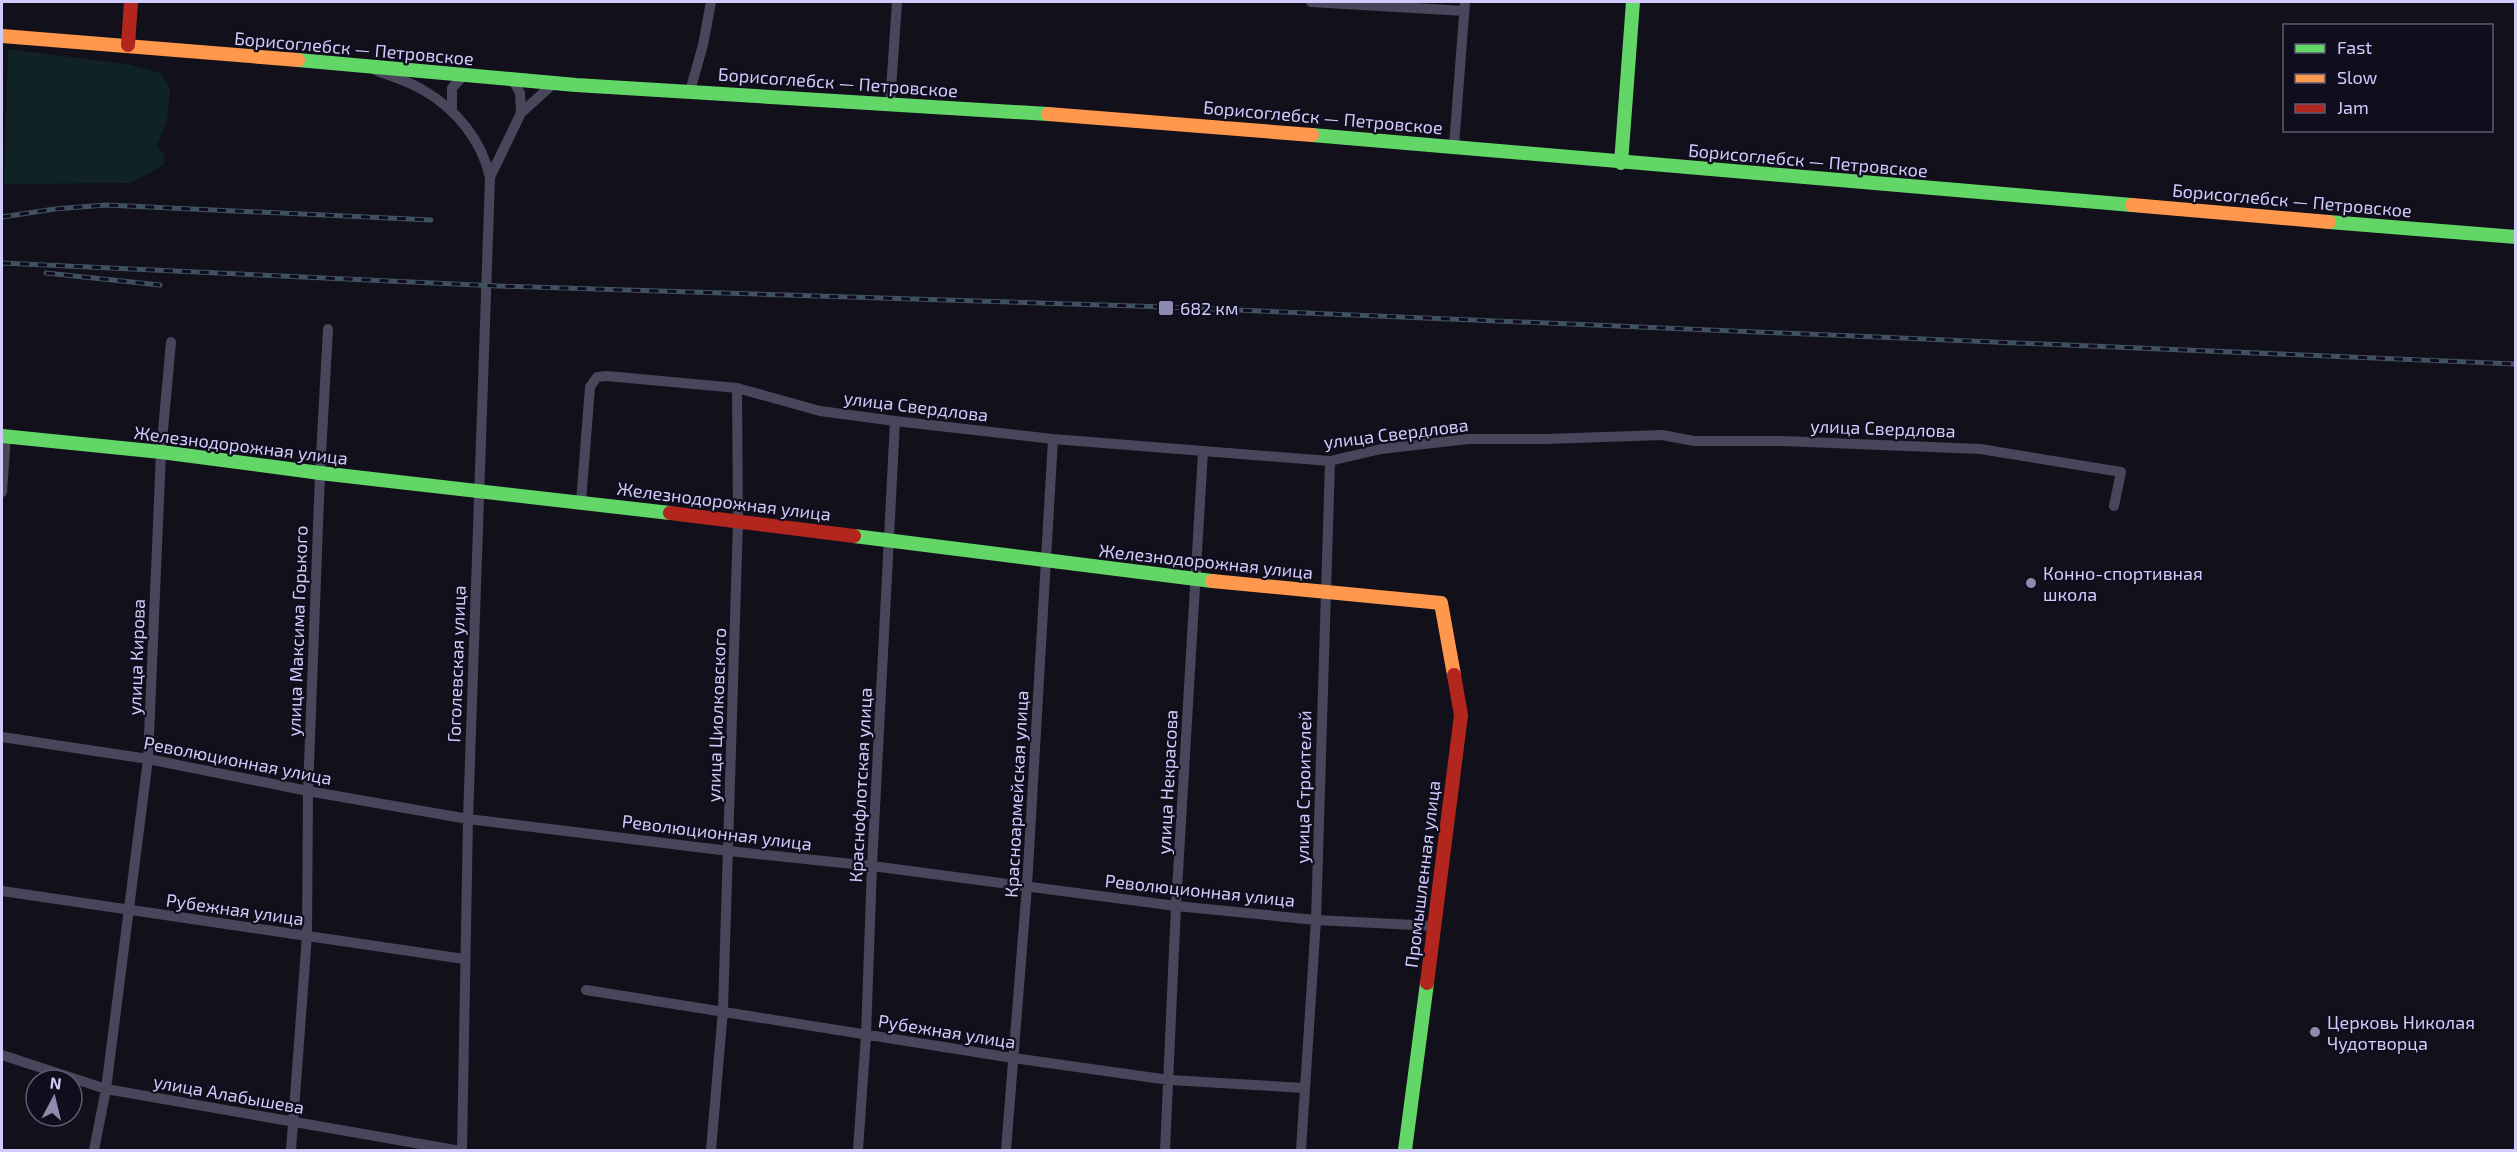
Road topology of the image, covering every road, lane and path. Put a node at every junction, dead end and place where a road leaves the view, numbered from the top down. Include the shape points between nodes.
1 (131, 2) edge
2 (711, 2) edge
3 (897, 2) edge
4 (1311, 2) edge
5 (1633, 2) edge
6 (1465, 6) edge
7 (2, 36) edge
8 (128, 45) junction
9 (370, 68) junction
10 (463, 76) junction
11 (513, 80) junction
12 (554, 83) junction
13 (690, 91) junction
14 (890, 104) junction
15 (452, 111) junction
16 (521, 113) junction
17 (1454, 146) junction
18 (1621, 163) junction
19 (490, 178) junction
20 (2516, 237) edge
21 (328, 329) dead end
22 (171, 342) dead end
23 (737, 388) junction
24 (895, 421) junction
25 (4, 436) edge
26 (1053, 439) junction
27 (161, 452) junction
28 (1203, 452) junction
29 (1330, 461) junction
30 (320, 473) junction
31 (477, 490) junction
32 (2, 492) edge
33 (581, 502) junction
34 (2114, 506) dead end
35 (738, 521) junction
36 (889, 539) junction
37 (1045, 560) junction
38 (1195, 579) junction
39 (1324, 592) junction
40 (1441, 603) joint
41 (2, 737) edge
42 (148, 759) junction
43 (308, 791) junction
44 (468, 819) junction
45 (729, 851) junction
46 (872, 866) junction
47 (1028, 886) junction
48 (2, 891) edge
49 (1176, 906) junction
50 (128, 911) junction
51 (1316, 920) junction
52 (1434, 926) junction
53 (307, 935) junction
54 (464, 959) junction
55 (586, 990) dead end
56 (723, 1010) junction
57 (866, 1035) junction
58 (2, 1055) edge
59 (1013, 1058) junction
60 (1169, 1080) junction
61 (1305, 1088) junction
62 (106, 1089) junction
63 (292, 1121) junction
64 (94, 1150) edge
65 (291, 1150) edge
66 (455, 1150) edge
67 (462, 1150) edge
68 (711, 1150) edge
69 (858, 1150) edge
70 (1006, 1150) edge
71 (1165, 1150) edge
72 (1301, 1150) edge
73 (1405, 1150) edge

1 - 8 street
2 - 13 street
3 - 14 street
4 - 6 street
5 - 18 street
6 - 17 street
7 - 8 street, Борисоглебск — Петровское
8 - 9 street, Борисоглебск — Петровское
9 - 10 street, Борисоглебск — Петровское
9 - 15 street via 422,88
10 - 11 street, Борисоглебск — Петровское
10 - 15 street via 452,88
11 - 12 street, Борисоглебск — Петровское
11 - 16 street via 520,93
12 - 13 street, Борисоглебск — Петровское
12 - 16 street
13 - 14 street, Борисоглебск — Петровское
14 - 17 street, Борисоглебск — Петровское
15 - 19 street via 481,148
16 - 19 street
17 - 18 street, Борисоглебск — Петровское
18 - 20 street, Борисоглебск — Петровское
19 - 31 street, Гоголевская улица
21 - 30 street, улица Максима Горького
22 - 27 street, улица Кирова
23 - 24 street, улица Свердлова via 820,411
23 - 33 street, улица Свердлова via 597,378 590,387
23 - 35 street, улица Циолковского
24 - 26 street, улица Свердлова
24 - 36 street, Краснофлотская улица
25 - 27 street, Железнодорожная улица
25 - 32 street
26 - 28 street, улица Свердлова
26 - 37 street, Красноармейская улица
27 - 30 street, Железнодорожная улица
27 - 42 street, улица Кирова
28 - 29 street, улица Свердлова
28 - 38 street, улица Некрасова
29 - 34 street, улица Свердлова via 1381,449 1468,439 1662,435 1694,441 1980,449 2121,472
29 - 39 street, улица Строителей
30 - 31 street, Железнодорожная улица
30 - 43 street, улица Максима Горького
31 - 33 street, Железнодорожная улица
31 - 44 street, Гоголевская улица
33 - 35 street, Железнодорожная улица
35 - 36 street, Железнодорожная улица
35 - 45 street, улица Циолковского
36 - 37 street, Железнодорожная улица
36 - 46 street, Краснофлотская улица
37 - 38 street, Железнодорожная улица
37 - 47 street, Красноармейская улица
38 - 39 street, Железнодорожная улица
38 - 49 street, улица Некрасова
39 - 40 street, Железнодорожная улица
39 - 51 street, улица Строителей
40 - 52 street, Промышленная улица via 1461,715
41 - 42 street, Революционная улица
42 - 43 street, Революционная улица
42 - 50 street, улица Кирова
43 - 44 street, Революционная улица
43 - 53 street, улица Максима Горького
44 - 45 street, Революционная улица
44 - 54 street, Гоголевская улица
45 - 46 street, Революционная улица
45 - 56 street, улица Циолковского
46 - 47 street, Революционная улица
46 - 57 street, Краснофлотская улица
47 - 49 street, Революционная улица
47 - 59 street, Красноармейская улица
48 - 50 street, Рубежная улица
49 - 51 street, Революционная улица
49 - 60 street, улица Некрасова
50 - 53 street, Рубежная улица
50 - 62 street, улица Кирова
51 - 52 street, Революционная улица
51 - 61 street, улица Строителей
52 - 73 street, Промышленная улица
53 - 54 street, Рубежная улица
53 - 63 street, улица Максима Горького
54 - 67 street, Гоголевская улица
55 - 56 street, Рубежная улица
56 - 57 street, Рубежная улица
56 - 68 street, улица Циолковского
57 - 59 street, Рубежная улица
57 - 69 street, Краснофлотская улица
58 - 62 street, улица Алабышева
59 - 60 street, Рубежная улица
59 - 70 street, Красноармейская улица
60 - 61 street, Рубежная улица
60 - 71 street, улица Некрасова
61 - 72 street, улица Строителей
62 - 63 street, улица Алабышева
62 - 64 street, улица Кирова
63 - 65 street, улица Максима Горького
63 - 66 street, улица Алабышева

